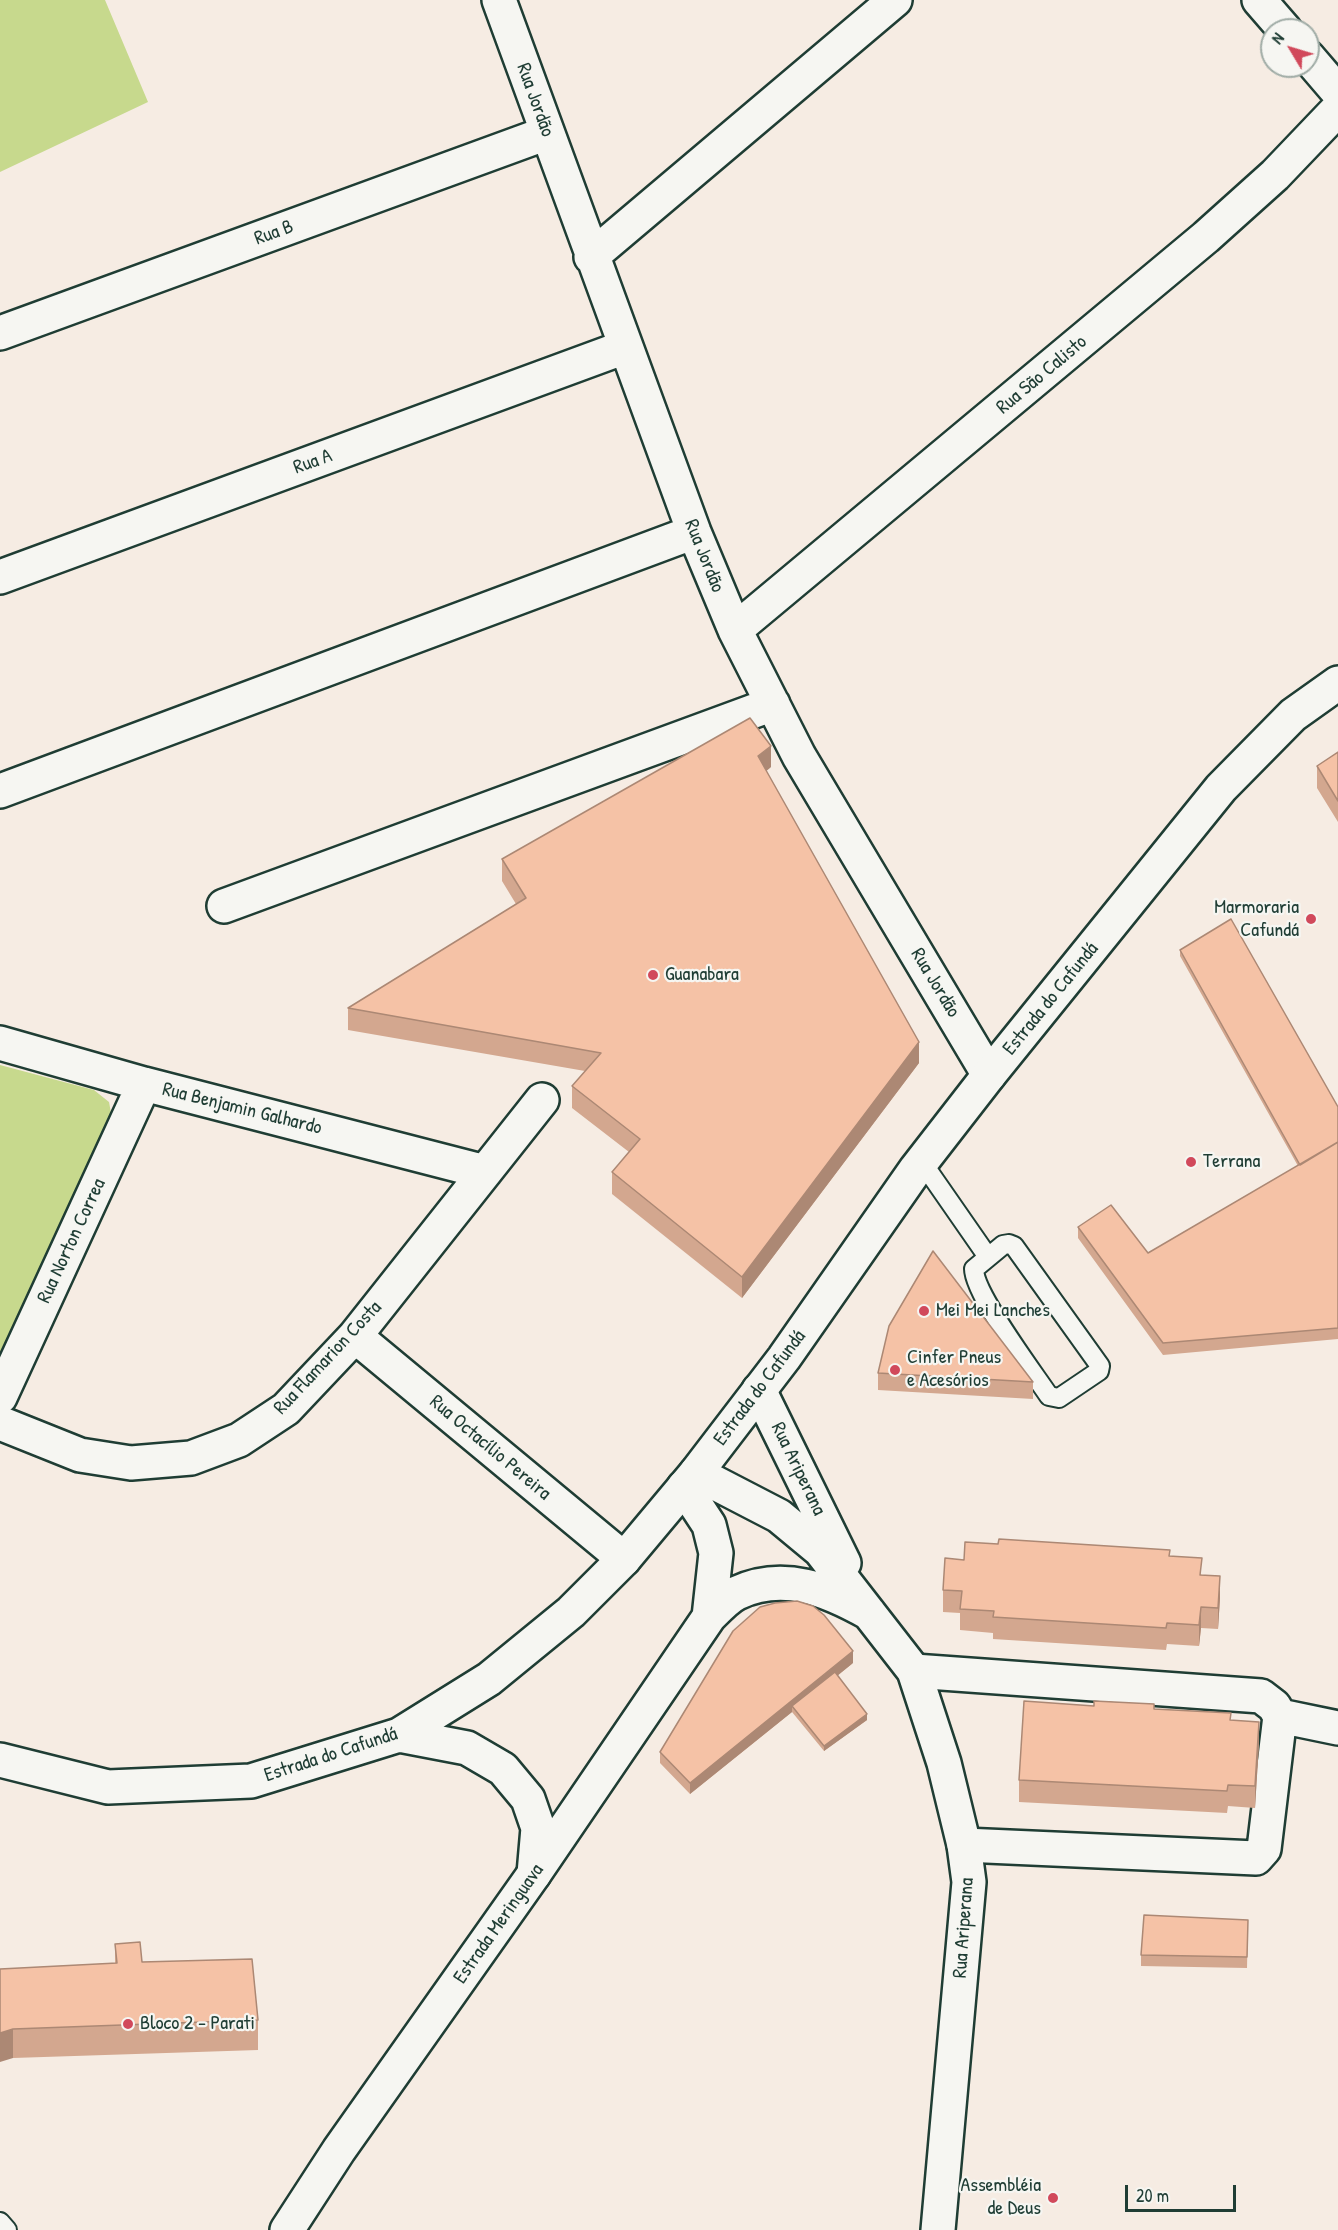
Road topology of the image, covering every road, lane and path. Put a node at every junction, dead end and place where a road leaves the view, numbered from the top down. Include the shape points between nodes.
1 (499, 0) edge
2 (895, 0) edge
3 (1259, 0) edge
4 (1275, 18) edge
5 (1320, 71) edge
6 (1338, 92) edge
7 (1338, 109) edge
8 (548, 133) junction
9 (591, 257) junction
10 (0, 333) edge
11 (625, 347) junction
12 (694, 532) junction
13 (0, 577) edge
14 (735, 630) junction
15 (1338, 683) edge
16 (773, 704) junction
17 (0, 791) edge
18 (224, 906) dead end
19 (0, 1043) edge
20 (989, 1075) junction
21 (144, 1084) junction
22 (542, 1100) dead end
23 (922, 1162) junction
24 (485, 1172) junction
25 (988, 1257) junction
26 (355, 1336) junction
27 (759, 1390) junction
28 (0, 1397) edge
29 (0, 1423) edge
30 (690, 1480) junction
31 (624, 1559) junction
32 (868, 1613) junction
33 (709, 1617) junction
34 (914, 1671) junction
35 (1280, 1716) junction
36 (1338, 1728) edge
37 (399, 1735) junction
38 (0, 1760) edge
39 (964, 1845) junction
40 (534, 1874) junction
41 (0, 2222) edge
42 (7, 2230) edge
43 (287, 2230) edge
44 (938, 2230) edge

1 - 8 street, Rua Jordão
2 - 9 street
3 - 4 street
5 - 6 street
7 - 14 street, Rua São Calisto via 1275,175 1206,237
8 - 9 street, Rua Jordão
8 - 10 street, Rua B
9 - 11 street, Rua Jordão
11 - 12 street, Rua Jordão
11 - 13 street, Rua A
12 - 14 street, Rua Jordão
12 - 17 street
14 - 16 street, Rua Jordão
15 - 20 street, Estrada do Cafundá via 1293,715 1221,788
16 - 18 street
16 - 20 street, Rua Jordão via 799,756
19 - 21 street, Rua Benjamin Galhardo
20 - 23 street, Estrada do Cafundá
21 - 24 street, Rua Benjamin Galhardo
21 - 28 street, Rua Norton Correa
22 - 24 street, Rua Flamarion Costa
23 - 25 lane
23 - 27 street, Estrada do Cafundá
24 - 26 street, Rua Flamarion Costa
25 - 25 lane via 974,1269 974,1275 1049,1396 1059,1398 1099,1371 1100,1366 1014,1246 1003,1245
26 - 29 street, Rua Flamarion Costa via 286,1409 239,1440 192,1458 131,1463 80,1455
26 - 31 street, Rua Octacílio Pereira
27 - 30 street, Estrada do Cafundá
27 - 32 street, Rua Ariperana
30 - 31 street, Estrada do Cafundá
30 - 32 street, Rua Ariperana via 779,1516 820,1550
30 - 33 street, Estrada Meringuava via 716,1553
31 - 37 street, Estrada do Cafundá via 571,1612 489,1679
32 - 33 street, Estrada Meringuava via 832,1593 794,1583 763,1585 735,1593
32 - 34 street, Rua Ariperana
33 - 40 street, Estrada Meringuava
34 - 35 street via 1261,1696
34 - 39 street, Rua Ariperana via 944,1763
35 - 36 street
35 - 39 street via 1264,1849 1256,1858
37 - 38 street, Estrada do Cafundá via 251,1781 108,1787
37 - 40 street via 467,1748 503,1769 528,1799 538,1828
39 - 44 street, Rua Ariperana via 969,1882
40 - 43 street, Estrada Meringuava
41 - 42 lane

